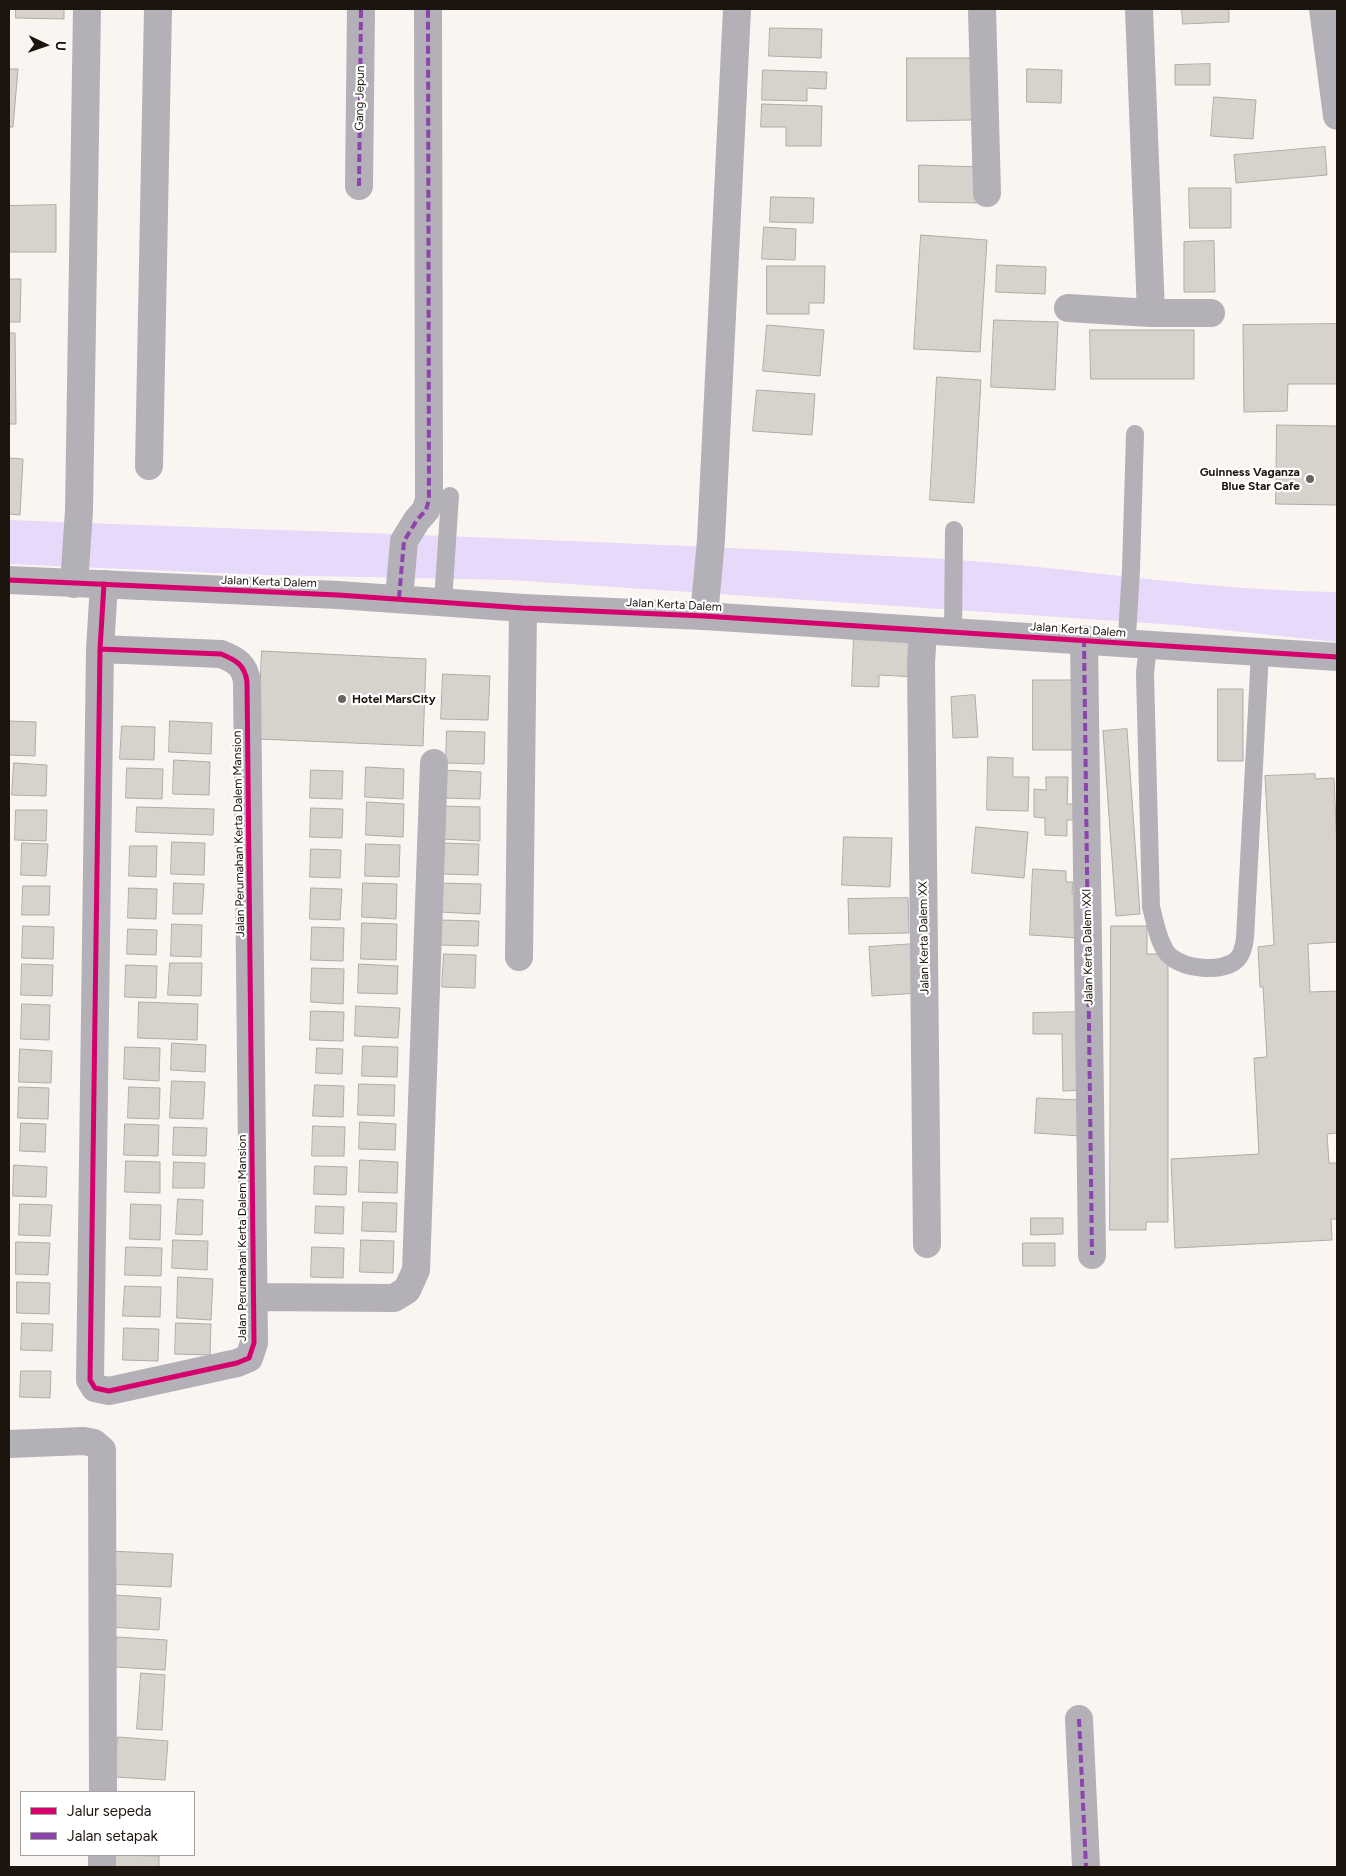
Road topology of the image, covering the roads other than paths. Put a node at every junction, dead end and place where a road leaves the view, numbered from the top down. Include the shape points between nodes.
1 (87, 9) edge
2 (158, 9) edge
3 (361, 9) edge
4 (428, 9) edge
5 (737, 9) edge
6 (982, 9) edge
7 (1139, 9) edge
8 (1323, 9) edge
9 (1337, 116) edge
10 (358, 186) dead end
11 (986, 193) dead end
12 (1068, 308) dead end
13 (1151, 313) junction
14 (1211, 313) dead end
15 (1135, 434) dead end
16 (149, 466) dead end
17 (450, 496) dead end
18 (954, 530) dead end
19 (74, 579) junction
20 (9, 580) edge
21 (104, 584) junction
22 (399, 592) junction
23 (444, 593) junction
24 (523, 608) junction
25 (705, 608) junction
26 (953, 622) junction
27 (923, 631) junction
28 (1134, 636) junction
29 (1084, 639) junction
30 (100, 649) junction
31 (1260, 652) junction
32 (1337, 657) edge
33 (434, 763) dead end
34 (518, 957) dead end
35 (927, 1244) dead end
36 (1092, 1255) dead end
37 (253, 1297) junction
38 (9, 1444) edge
39 (1079, 1719) dead end
40 (103, 1791) edge
41 (1086, 1867) edge

1 - 19 street
2 - 16 street
3 - 10 street, Gang Jepun
4 - 22 street via 429,499 426,510 404,541
5 - 25 street
6 - 11 street
7 - 13 street
8 - 9 street
12 - 13 street
13 - 14 street
15 - 28 lane via 1131,569
17 - 23 lane
18 - 26 lane
19 - 20 street, Jalan Kerta Dalem
19 - 21 street, Jalan Kerta Dalem
21 - 22 street, Jalan Kerta Dalem
21 - 30 street, Jalan Perumahan Kerta Dalem Mansion
22 - 23 street, Jalan Kerta Dalem
23 - 24 street, Jalan Kerta Dalem
24 - 25 street, Jalan Kerta Dalem
24 - 34 street
25 - 27 street, Jalan Kerta Dalem
26 - 27 street, Jalan Kerta Dalem
26 - 29 street, Jalan Kerta Dalem
27 - 35 street, Jalan Kerta Dalem XX
28 - 29 street, Jalan Kerta Dalem
28 - 31 street, Jalan Kerta Dalem
28 - 31 lane via 1145,673 1151,907 1158,936 1170,956 1198,967 1223,966 1236,961 1246,938
29 - 36 street, Jalan Kerta Dalem XXI
30 - 37 street, Jalan Perumahan Kerta Dalem Mansion via 221,654 236,660 246,672
30 - 37 street, Jalan Perumahan Kerta Dalem Mansion via 92,1386 109,1391 249,1358 254,1343
31 - 32 street, Jalan Kerta Dalem
33 - 37 street, Jalan Perumahan Kerta Dalem Mansion via 416,1270 407,1290 394,1298
38 - 40 street via 84,1441 98,1446 103,1456
39 - 41 street

